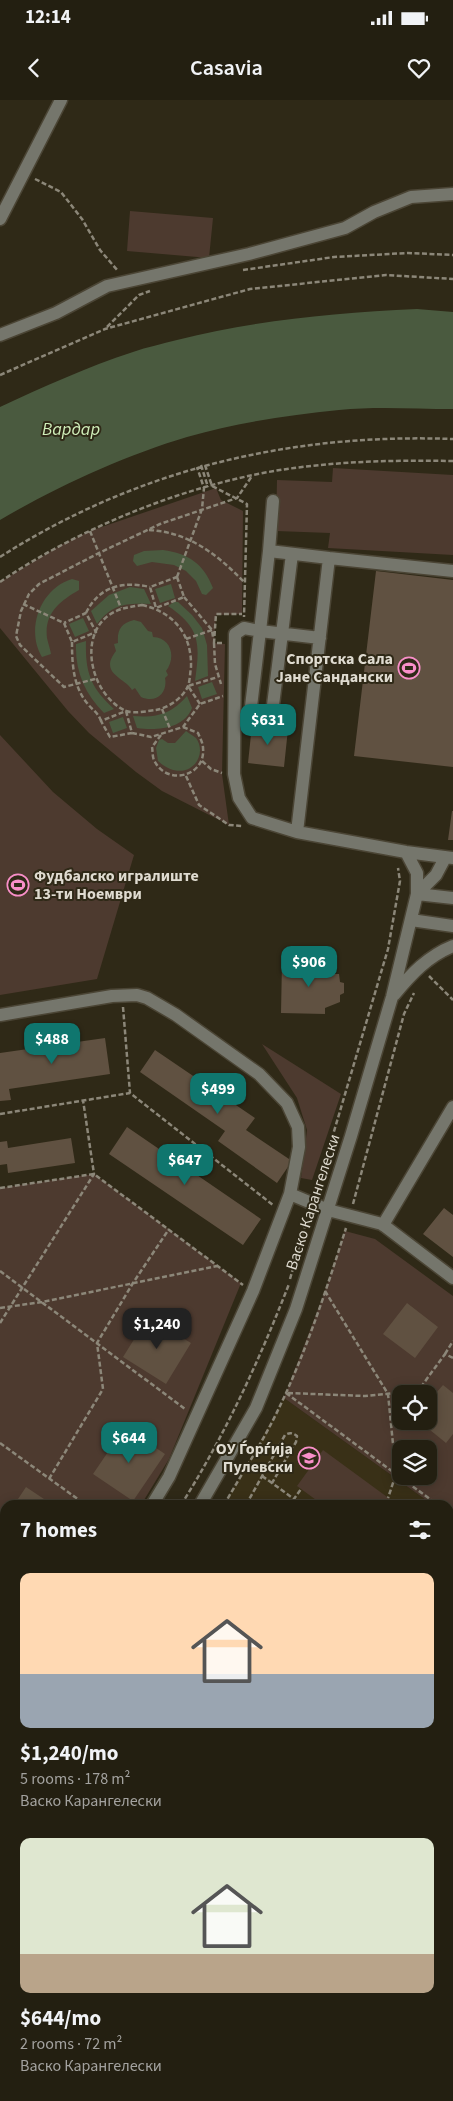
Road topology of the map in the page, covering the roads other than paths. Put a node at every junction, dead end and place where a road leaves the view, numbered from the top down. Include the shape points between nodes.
1 (61, 100) edge
2 (453, 194) edge
3 (0, 219) edge
4 (0, 335) edge
5 (273, 500) dead end
6 (270, 552) junction
7 (292, 554) junction
8 (329, 558) junction
9 (453, 570) edge
10 (260, 631) junction
11 (283, 633) junction
12 (320, 638) junction
13 (272, 713) dead end
14 (250, 715) dead end
15 (297, 832) junction
16 (406, 852) junction
17 (449, 858) edge
18 (417, 894) junction
19 (453, 898) edge
20 (411, 920) junction
21 (453, 926) edge
22 (453, 946) edge
23 (392, 997) junction
24 (0, 1015) edge
25 (453, 1107) edge
26 (290, 1194) junction
27 (328, 1210) junction
28 (383, 1225) junction
29 (453, 1278) edge
30 (155, 1500) edge
31 (203, 1500) edge

1 - 3 street
2 - 4 street via 411,197 345,228 249,254 107,286 56,313
5 - 6 street
6 - 7 street
6 - 10 street
7 - 8 street
7 - 11 street
8 - 9 street
8 - 12 street
10 - 11 street
10 - 14 street
10 - 15 street via 244,628 235,634 234,774 239,798 252,818
11 - 12 street
11 - 13 street
12 - 15 street
15 - 16 street
16 - 17 street
16 - 18 street via 417,873
17 - 18 street
18 - 19 street
18 - 20 street, Васко Карангелески
20 - 21 street
20 - 23 street, Васко Карангелески
22 - 23 street via 428,959
23 - 27 street, Васко Карангелески
24 - 26 street via 137,995 176,1015 259,1074 287,1103 298,1126 300,1148
25 - 28 street
26 - 27 street
26 - 30 street via 253,1291 197,1417
27 - 28 street
27 - 31 street, Васко Карангелески via 296,1309 256,1408
28 - 29 street

